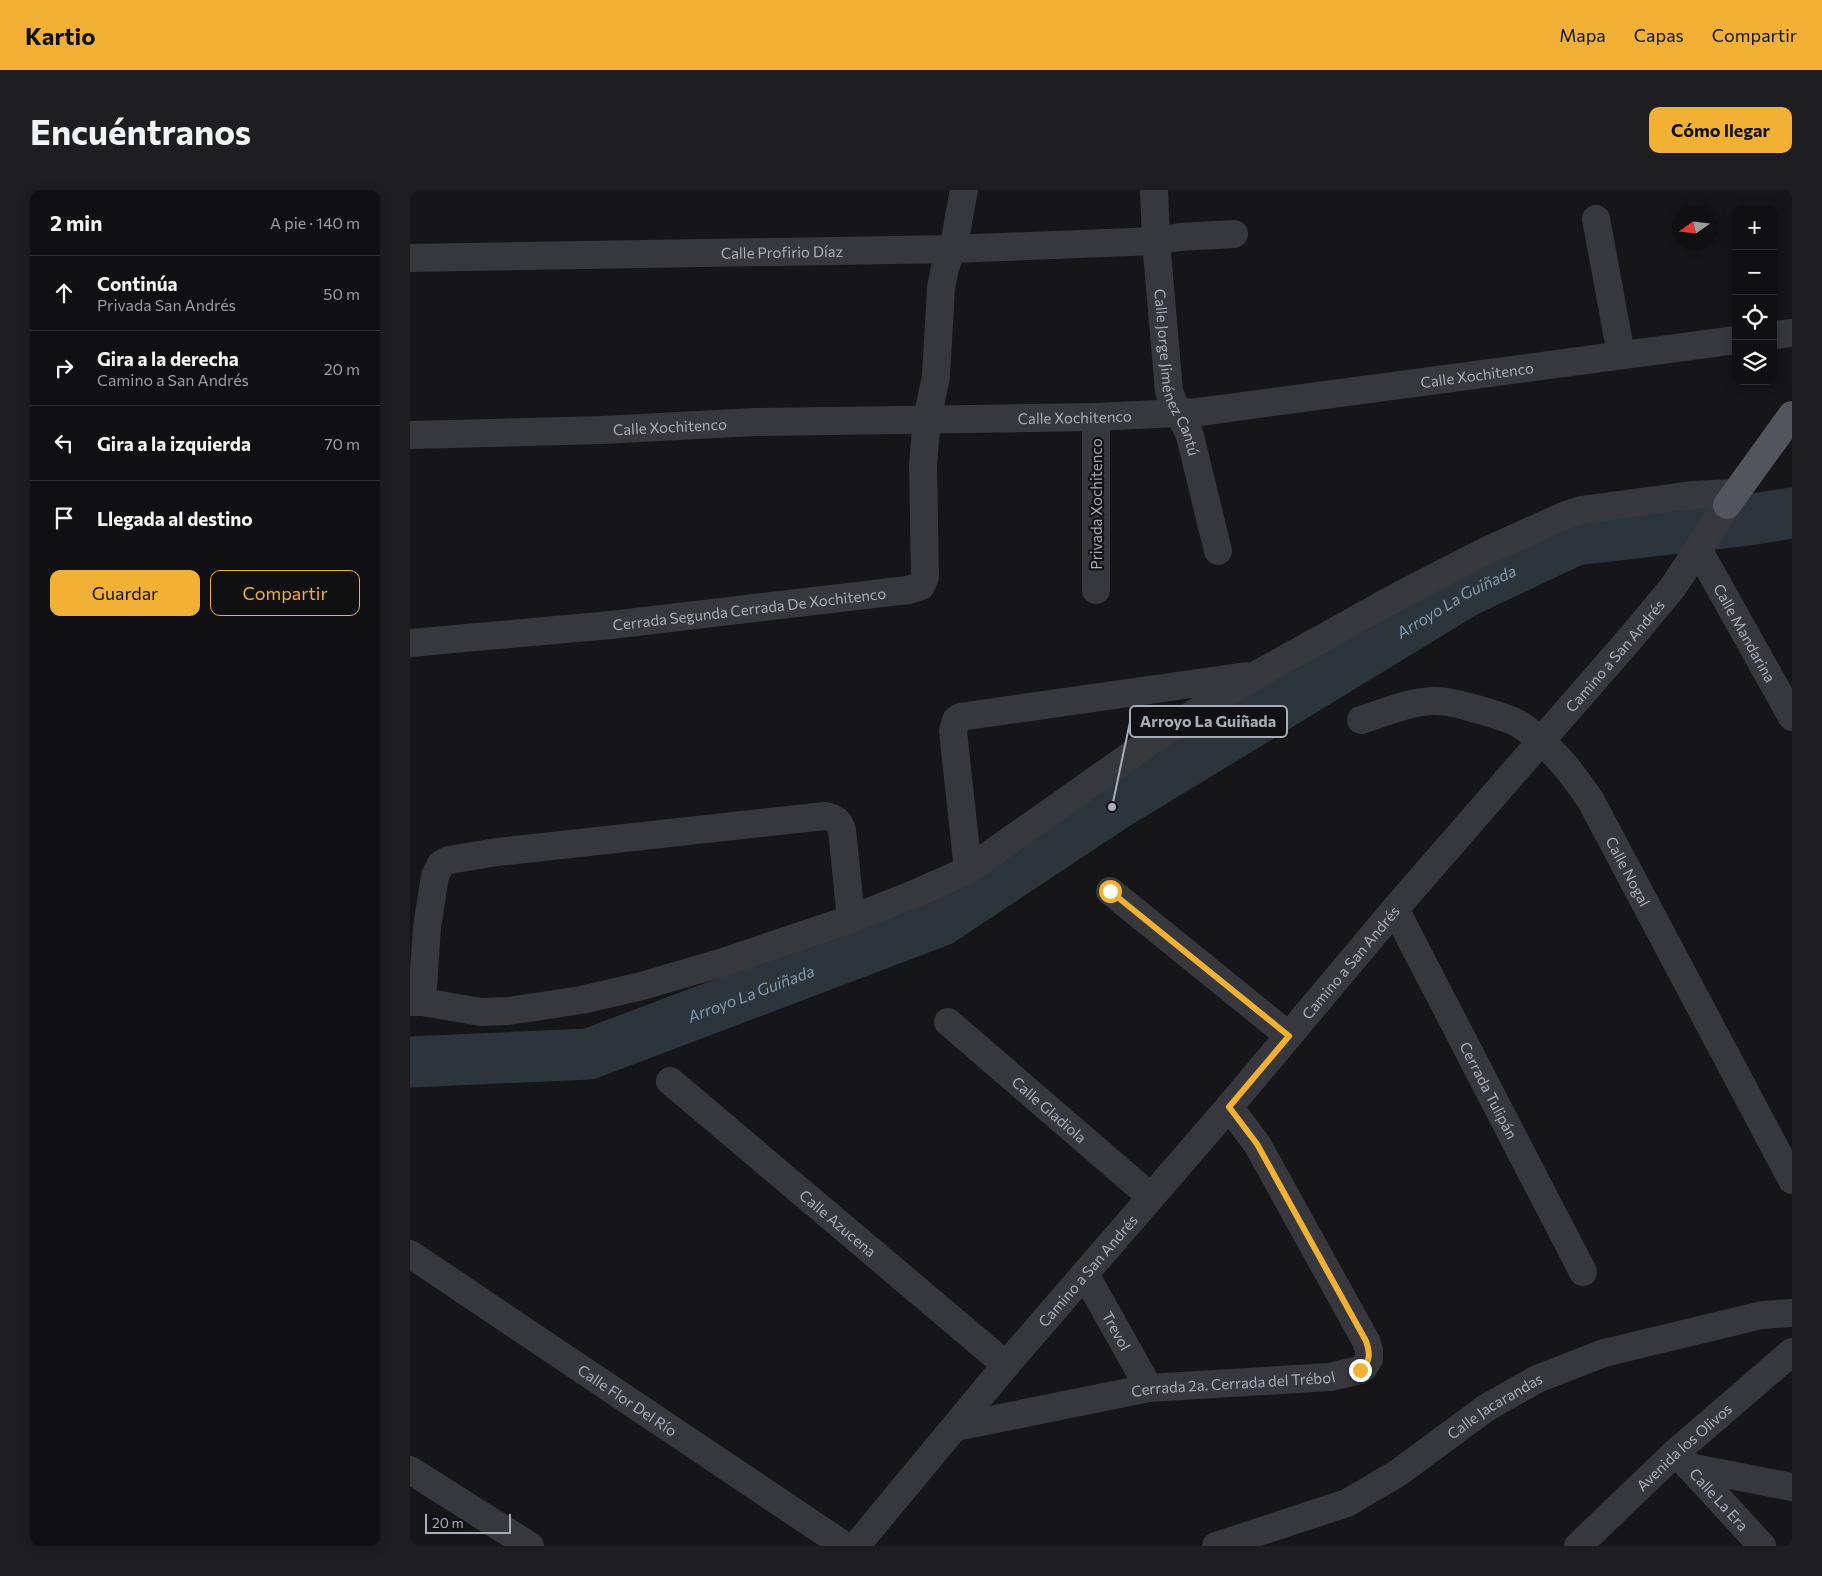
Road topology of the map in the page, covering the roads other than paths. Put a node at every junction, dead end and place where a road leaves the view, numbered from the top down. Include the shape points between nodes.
1 (964, 190) edge
2 (1154, 190) edge
3 (1596, 219) dead end
4 (1234, 234) dead end
5 (1156, 241) junction
6 (951, 249) junction
7 (410, 258) edge
8 (1792, 333) edge
9 (1777, 335) edge
10 (1732, 340) edge
11 (1620, 354) junction
12 (1178, 413) junction
13 (1792, 415) edge
14 (1096, 417) junction
15 (927, 420) junction
16 (410, 435) edge
17 (1731, 499) junction
18 (1700, 546) junction
19 (1218, 551) dead end
20 (1096, 590) dead end
21 (410, 643) edge
22 (1256, 675) junction
23 (1792, 717) edge
24 (1361, 720) dead end
25 (1540, 740) junction
26 (968, 870) junction
27 (1110, 891) dead end
28 (1395, 909) junction
29 (851, 919) junction
30 (416, 1002) edge
31 (948, 1022) dead end
32 (1289, 1036) junction
33 (670, 1081) dead end
34 (1229, 1107) junction
35 (1792, 1180) edge
36 (1151, 1198) junction
37 (410, 1254) edge
38 (1583, 1272) dead end
39 (1084, 1274) junction
40 (1792, 1313) edge
41 (1792, 1352) edge
42 (1006, 1365) junction
43 (1149, 1388) junction
44 (956, 1427) junction
45 (1682, 1460) junction
46 (410, 1470) edge
47 (1792, 1487) edge
48 (530, 1546) edge
49 (845, 1546) edge
50 (856, 1546) edge
51 (1216, 1546) edge
52 (1578, 1546) edge
53 (1762, 1546) edge

1 - 6 street via 956,239
2 - 5 street, Calle Jorge Jiménez Cantú
3 - 11 street
4 - 5 street, Calle Profirio Díaz via 1180,236
5 - 6 street, Calle Profirio Díaz
5 - 12 street, Calle Jorge Jiménez Cantú via 1169,391
6 - 7 street, Calle Profirio Díaz
6 - 15 street via 941,288 936,376
8 - 9 street
10 - 11 street, Calle Xochitenco
11 - 12 street, Calle Xochitenco
12 - 14 street, Calle Xochitenco
12 - 19 street, Calle Jorge Jiménez Cantú via 1190,436
13 - 17 main road, Camino a San Andrés
14 - 15 street, Calle Xochitenco
14 - 20 street, Privada Xochitenco
15 - 16 street, Calle Xochitenco via 755,422
15 - 21 street, Cerrada Segunda Cerrada De Xochitenco via 923,464 926,577 915,589 611,625
17 - 18 street, Camino a San Andrés
17 - 22 street via 1692,495 1580,510 1566,515 1402,594
18 - 23 street, Calle Mandarina
18 - 25 street, Camino a San Andrés via 1673,588
22 - 26 street via 1158,736
22 - 26 street via 960,717 953,731
24 - 25 street, Calle Nogal via 1409,704 1435,701 1493,714 1518,724
25 - 28 street, Camino a San Andrés
25 - 35 street, Calle Nogal via 1570,770 1591,801
26 - 29 street
27 - 32 street
28 - 32 street, Camino a San Andrés
28 - 38 street, Cerrada Tulipán
29 - 30 street via 642,986 581,1000 482,1012
29 - 30 street via 842,830 840,824 825,816 449,860 441,864 435,876
31 - 36 street, Calle Gladiola
32 - 34 street, Camino a San Andrés
33 - 42 street, Calle Azucena
34 - 36 street, Camino a San Andrés
34 - 43 street, Cerrada 2a. Cerrada del Trébol via 1257,1144 1366,1341 1369,1360 1360,1370 1330,1377
36 - 39 street, Camino a San Andrés
37 - 49 street, Calle Flor Del Río
39 - 42 street, Camino a San Andrés
39 - 43 street, Trevol
40 - 51 street, Calle Jacarandas via 1762,1315 1604,1353 1537,1379 1486,1408 1398,1473 1347,1503
41 - 45 street, Avenida los Olivos
42 - 44 street, Camino a San Andrés
43 - 44 street, Cerrada 2a. Cerrada del Trébol
44 - 50 street, Camino a San Andrés
45 - 47 street
45 - 52 street, Avenida los Olivos
45 - 53 street, Calle La Era
46 - 48 street

